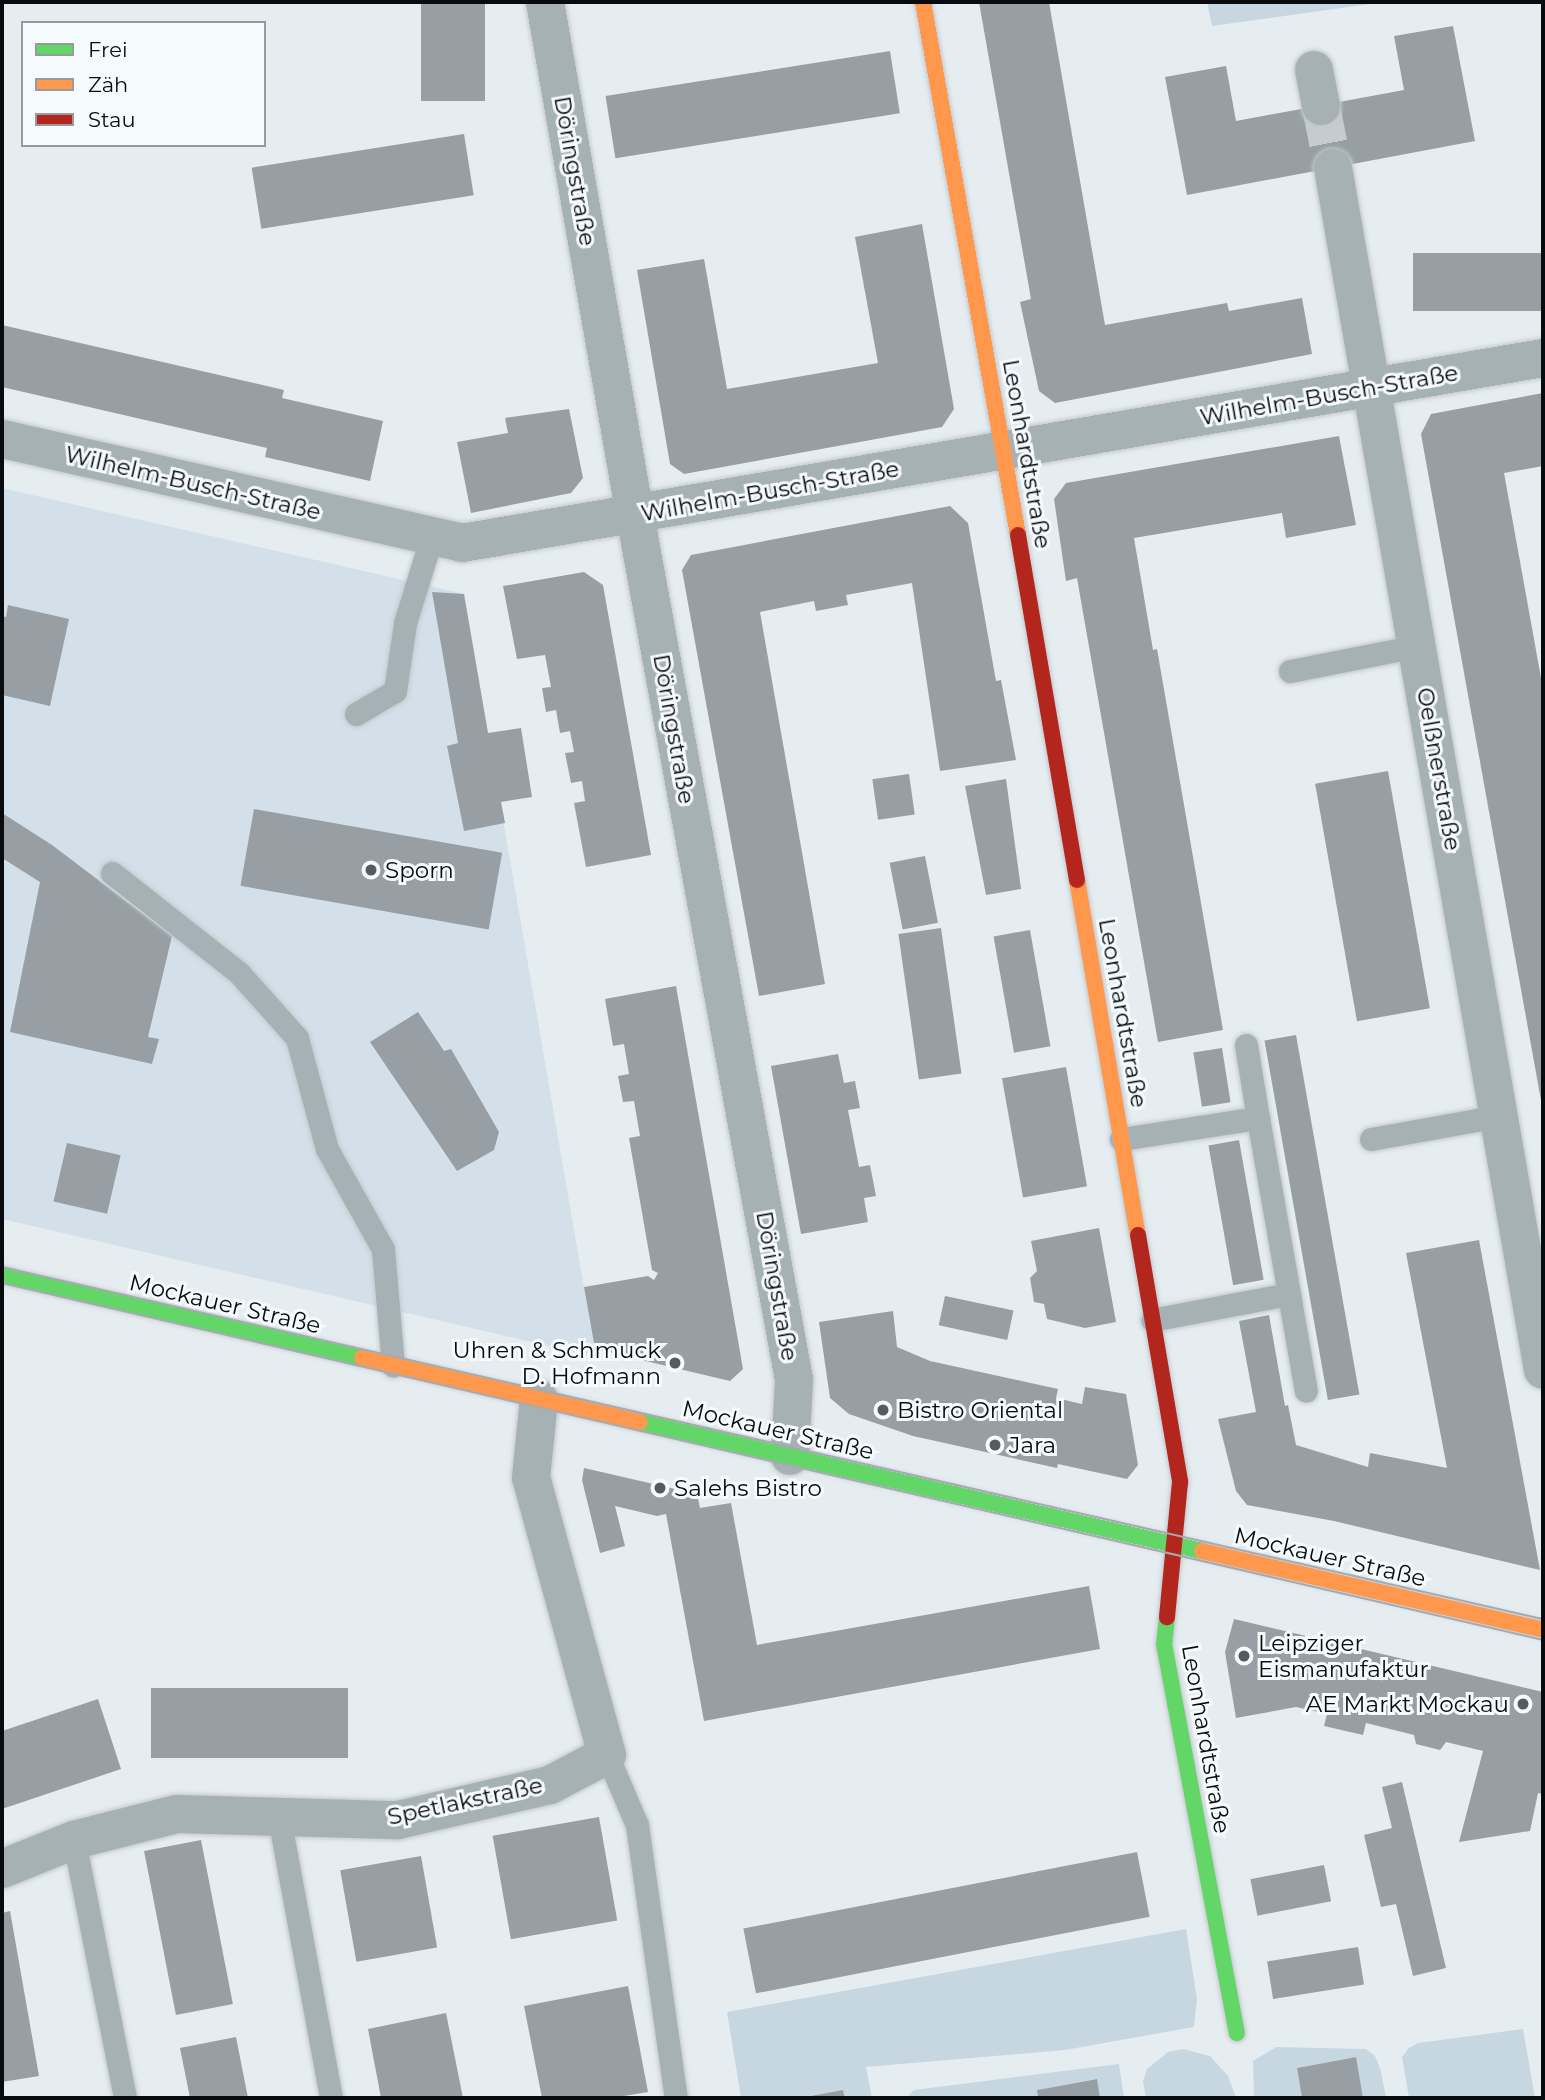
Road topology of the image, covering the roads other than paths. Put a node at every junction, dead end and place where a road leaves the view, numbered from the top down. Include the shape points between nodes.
1 (545, 2) edge
2 (923, 2) edge
3 (1333, 168) tunnel mouth
4 (1543, 358) edge
5 (1373, 387) junction
6 (2, 439) edge
7 (1004, 450) junction
8 (635, 515) junction
9 (432, 536) junction
10 (1418, 646) junction
11 (1290, 671) dead end
12 (356, 714) dead end
13 (112, 873) dead end
14 (1246, 1045) dead end
15 (1499, 1116) junction
16 (1258, 1118) junction
17 (1121, 1139) junction
18 (1371, 1139) dead end
19 (2, 1275) edge
20 (1289, 1294) junction
21 (1152, 1320) junction
22 (393, 1366) junction
23 (1543, 1370) edge
24 (1306, 1391) dead end
25 (539, 1399) junction
26 (790, 1456) junction
27 (1175, 1545) junction
28 (1543, 1630) edge
29 (607, 1755) junction
30 (279, 1816) junction
31 (74, 1840) junction
32 (2, 1869) edge
33 (1237, 2034) dead end
34 (125, 2098) edge
35 (331, 2098) edge
36 (676, 2098) edge

1 - 8 street, Döringstraße
2 - 7 street, Leonhardtstraße
3 - 5 street, Oelßnerstraße
4 - 5 street, Wilhelm-Busch-Straße
5 - 7 street, Wilhelm-Busch-Straße
5 - 10 street, Oelßnerstraße
6 - 9 street, Wilhelm-Busch-Straße
7 - 8 street, Wilhelm-Busch-Straße
7 - 17 street, Leonhardtstraße
8 - 9 street, Wilhelm-Busch-Straße via 462,543
8 - 26 street, Döringstraße via 794,1380
9 - 12 lane via 405,623 395,691
10 - 11 lane
10 - 15 street, Oelßnerstraße
13 - 22 lane via 239,973 297,1038 327,1149 383,1249
14 - 16 lane
15 - 18 lane
15 - 23 street, Oelßnerstraße
16 - 17 lane
16 - 20 lane
17 - 21 street, Leonhardtstraße
19 - 22 street, Mockauer Straße
20 - 21 lane
20 - 24 lane
21 - 27 street, Leonhardtstraße via 1180,1482
22 - 25 street, Mockauer Straße
25 - 26 street, Mockauer Straße
25 - 29 street via 531,1478
26 - 27 street, Mockauer Straße
27 - 28 street, Mockauer Straße
27 - 33 street, Leonhardtstraße via 1164,1644
29 - 30 street, Spetlakstraße via 550,1785 398,1819
29 - 36 lane via 637,1825
30 - 31 street, Spetlakstraße via 177,1814
30 - 35 lane
31 - 32 street, Spetlakstraße
31 - 34 lane

